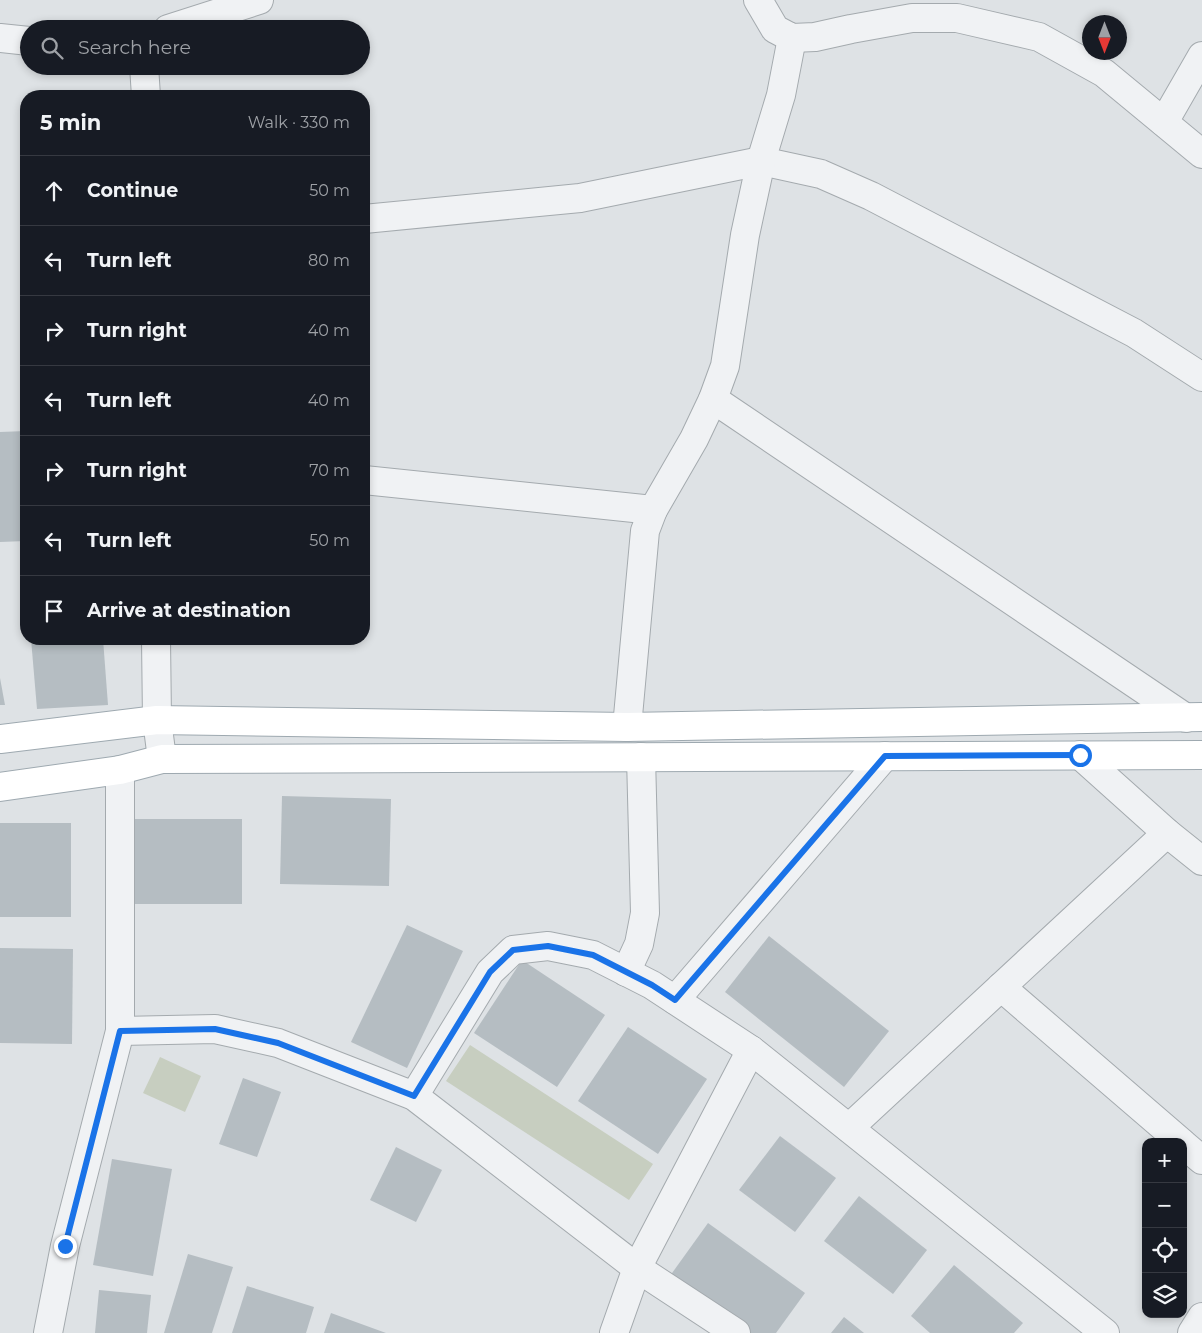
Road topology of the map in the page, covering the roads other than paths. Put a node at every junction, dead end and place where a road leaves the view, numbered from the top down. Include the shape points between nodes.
1 (259, 0) edge
2 (758, 0) edge
3 (931, 9) edge
4 (196, 20) edge
5 (0, 38) edge
6 (792, 38) junction
7 (20, 40) edge
8 (1202, 56) edge
9 (145, 75) edge
10 (146, 90) edge
11 (1164, 122) junction
12 (1202, 154) edge
13 (761, 161) junction
14 (370, 217) edge
15 (1202, 377) edge
16 (713, 399) junction
17 (370, 481) edge
18 (653, 510) junction
19 (156, 645) edge
20 (1194, 718) edge
21 (157, 720) junction
22 (627, 727) junction
23 (0, 739) edge
24 (1202, 754) edge
25 (1080, 755) junction
26 (885, 756) junction
27 (641, 757) junction
28 (162, 760) junction
29 (120, 770) junction
30 (0, 788) edge
31 (1167, 834) junction
32 (1202, 861) edge
33 (626, 972) junction
34 (1001, 987) junction
35 (675, 1000) junction
36 (120, 1031) junction
37 (750, 1050) junction
38 (414, 1096) junction
39 (849, 1128) junction
40 (1176, 1138) edge
41 (1187, 1147) edge
42 (1202, 1160) edge
43 (637, 1268) junction
44 (1202, 1317) edge
45 (48, 1333) edge
46 (614, 1333) edge
47 (736, 1333) edge
48 (1105, 1333) edge
49 (1192, 1333) edge

1 - 4 street
2 - 6 street via 775,28
3 - 6 street via 912,18 815,37
3 - 11 street via 1039,37 1104,73
5 - 7 street
6 - 13 street via 781,95
8 - 11 street
9 - 10 street
11 - 12 street
13 - 14 street via 580,198
13 - 15 street via 821,174 871,196 1134,333
13 - 16 street via 745,235 724,366
16 - 18 street
16 - 20 street
17 - 18 street
18 - 22 street via 645,532
19 - 21 street
20 - 22 main road
21 - 22 main road
21 - 23 main road
21 - 28 street
24 - 25 main road
25 - 26 main road
25 - 31 street
26 - 27 main road
26 - 35 street
27 - 28 main road
27 - 33 street via 645,914 639,944
28 - 29 main road
29 - 30 main road
29 - 36 street
31 - 32 street
31 - 34 street
33 - 35 street
33 - 38 street via 593,955 548,946 513,950 490,972
34 - 39 street
34 - 40 street
35 - 37 street
36 - 38 street via 215,1029 278,1043
36 - 45 street via 65,1246
37 - 39 street
37 - 43 street
38 - 43 street
39 - 48 street
41 - 42 street
43 - 46 street
43 - 47 street
44 - 49 street

